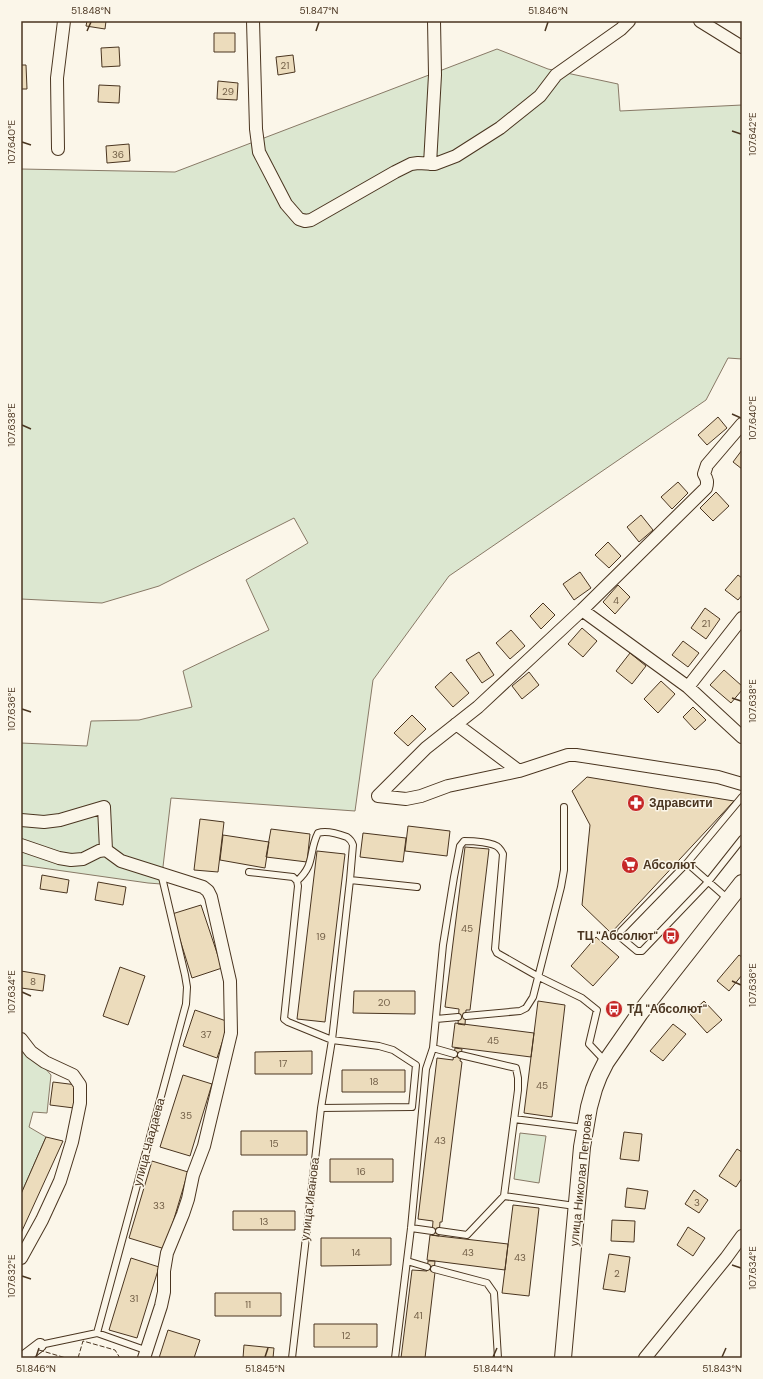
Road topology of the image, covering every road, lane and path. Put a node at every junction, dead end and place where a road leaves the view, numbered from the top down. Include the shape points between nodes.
1 (64, 21) edge
2 (253, 21) edge
3 (434, 21) edge
4 (629, 21) edge
5 (700, 21) edge
6 (742, 47) edge
7 (58, 149) dead end
8 (430, 164) junction
9 (742, 424) edge
10 (582, 610) junction
11 (742, 618) edge
12 (688, 687) junction
13 (456, 724) junction
14 (742, 737) edge
15 (519, 771) junction
16 (742, 784) edge
17 (742, 797) edge
18 (564, 807) dead end
19 (21, 820) edge
20 (742, 839) edge
21 (21, 845) edge
22 (106, 850) junction
23 (687, 863) junction
24 (249, 872) dead end
25 (161, 873) junction
26 (350, 880) junction
27 (297, 881) junction
28 (708, 882) junction
29 (742, 883) edge
30 (416, 887) dead end
31 (729, 900) junction
32 (539, 977) junction
33 (466, 1016) dead end
34 (458, 1017) dead end
35 (436, 1019) junction
36 (21, 1039) edge
37 (332, 1040) junction
38 (433, 1048) junction
39 (454, 1054) dead end
40 (461, 1055) dead end
41 (606, 1062) junction
42 (321, 1108) junction
43 (514, 1119) junction
44 (585, 1128) junction
45 (504, 1196) junction
46 (577, 1206) junction
47 (411, 1228) junction
48 (432, 1230) dead end
49 (439, 1232) dead end
50 (742, 1236) edge
51 (21, 1258) edge
52 (407, 1261) junction
53 (427, 1267) dead end
54 (434, 1269) dead end
55 (97, 1333) junction
56 (40, 1345) joint
57 (145, 1354) edge
58 (23, 1358) edge
59 (292, 1358) edge
60 (395, 1358) edge
61 (498, 1358) edge
62 (563, 1358) edge
63 (645, 1358) edge

1 - 7 street via 57,78
2 - 8 street via 259,152 286,204 299,219 311,220 411,164
3 - 8 street via 436,75
4 - 8 street via 556,75 540,96 500,128 456,156
5 - 6 street
9 - 10 street via 705,469 704,474 708,483 706,488
10 - 12 street
10 - 13 street via 478,707
11 - 12 street
12 - 14 street
13 - 15 street
13 - 15 street via 426,748 378,796 406,799 448,786
15 - 16 street via 560,756 576,754 718,777
17 - 23 lane
18 - 32 lane via 564,870
19 - 22 street via 60,820 104,807
20 - 28 lane
21 - 22 street via 71,860 83,859
22 - 25 street via 121,861
23 - 28 lane
23 - 28 lane via 621,931 619,936 627,944 637,951 642,950
24 - 27 lane via 293,877
25 - 55 lane, улица Чаадаева via 185,975 186,1004
25 - 57 street via 203,887 211,897 230,981 231,1033 204,1146 183,1214 167,1253 161,1306
26 - 27 lane, улица Иванова via 352,842 348,838 323,831 315,838 309,866
26 - 30 lane
26 - 37 lane, улица Иванова
27 - 37 lane via 284,1018
28 - 31 lane
29 - 31 main road, улица Николая Петрова
31 - 41 main road, улица Николая Петрова via 640,1013
32 - 33 lane via 526,1008 520,1011
32 - 35 lane via 501,956 495,949 503,854 493,845 464,841 460,846 450,900
32 - 41 lane via 582,998 597,1010 589,1044
34 - 35 lane
35 - 38 lane
36 - 51 street via 31,1052 45,1062 73,1075 80,1085 80,1103 72,1142 60,1181
37 - 42 lane, улица Иванова
37 - 42 lane via 393,1050 416,1066 412,1107
38 - 39 lane
38 - 47 lane via 426,1069
40 - 43 lane via 516,1068 518,1078
41 - 44 main road, улица Николая Петрова via 594,1089
42 - 59 lane, улица Иванова
43 - 44 lane
43 - 45 lane
44 - 46 main road, улица Николая Петрова
45 - 46 lane
45 - 49 lane via 467,1235
46 - 62 main road, улица Николая Петрова
47 - 48 lane
47 - 52 lane
50 - 63 street
52 - 53 lane
52 - 60 lane
54 - 61 lane via 487,1283 494,1293
55 - 56 lane
55 - 57 lane
56 - 58 street

